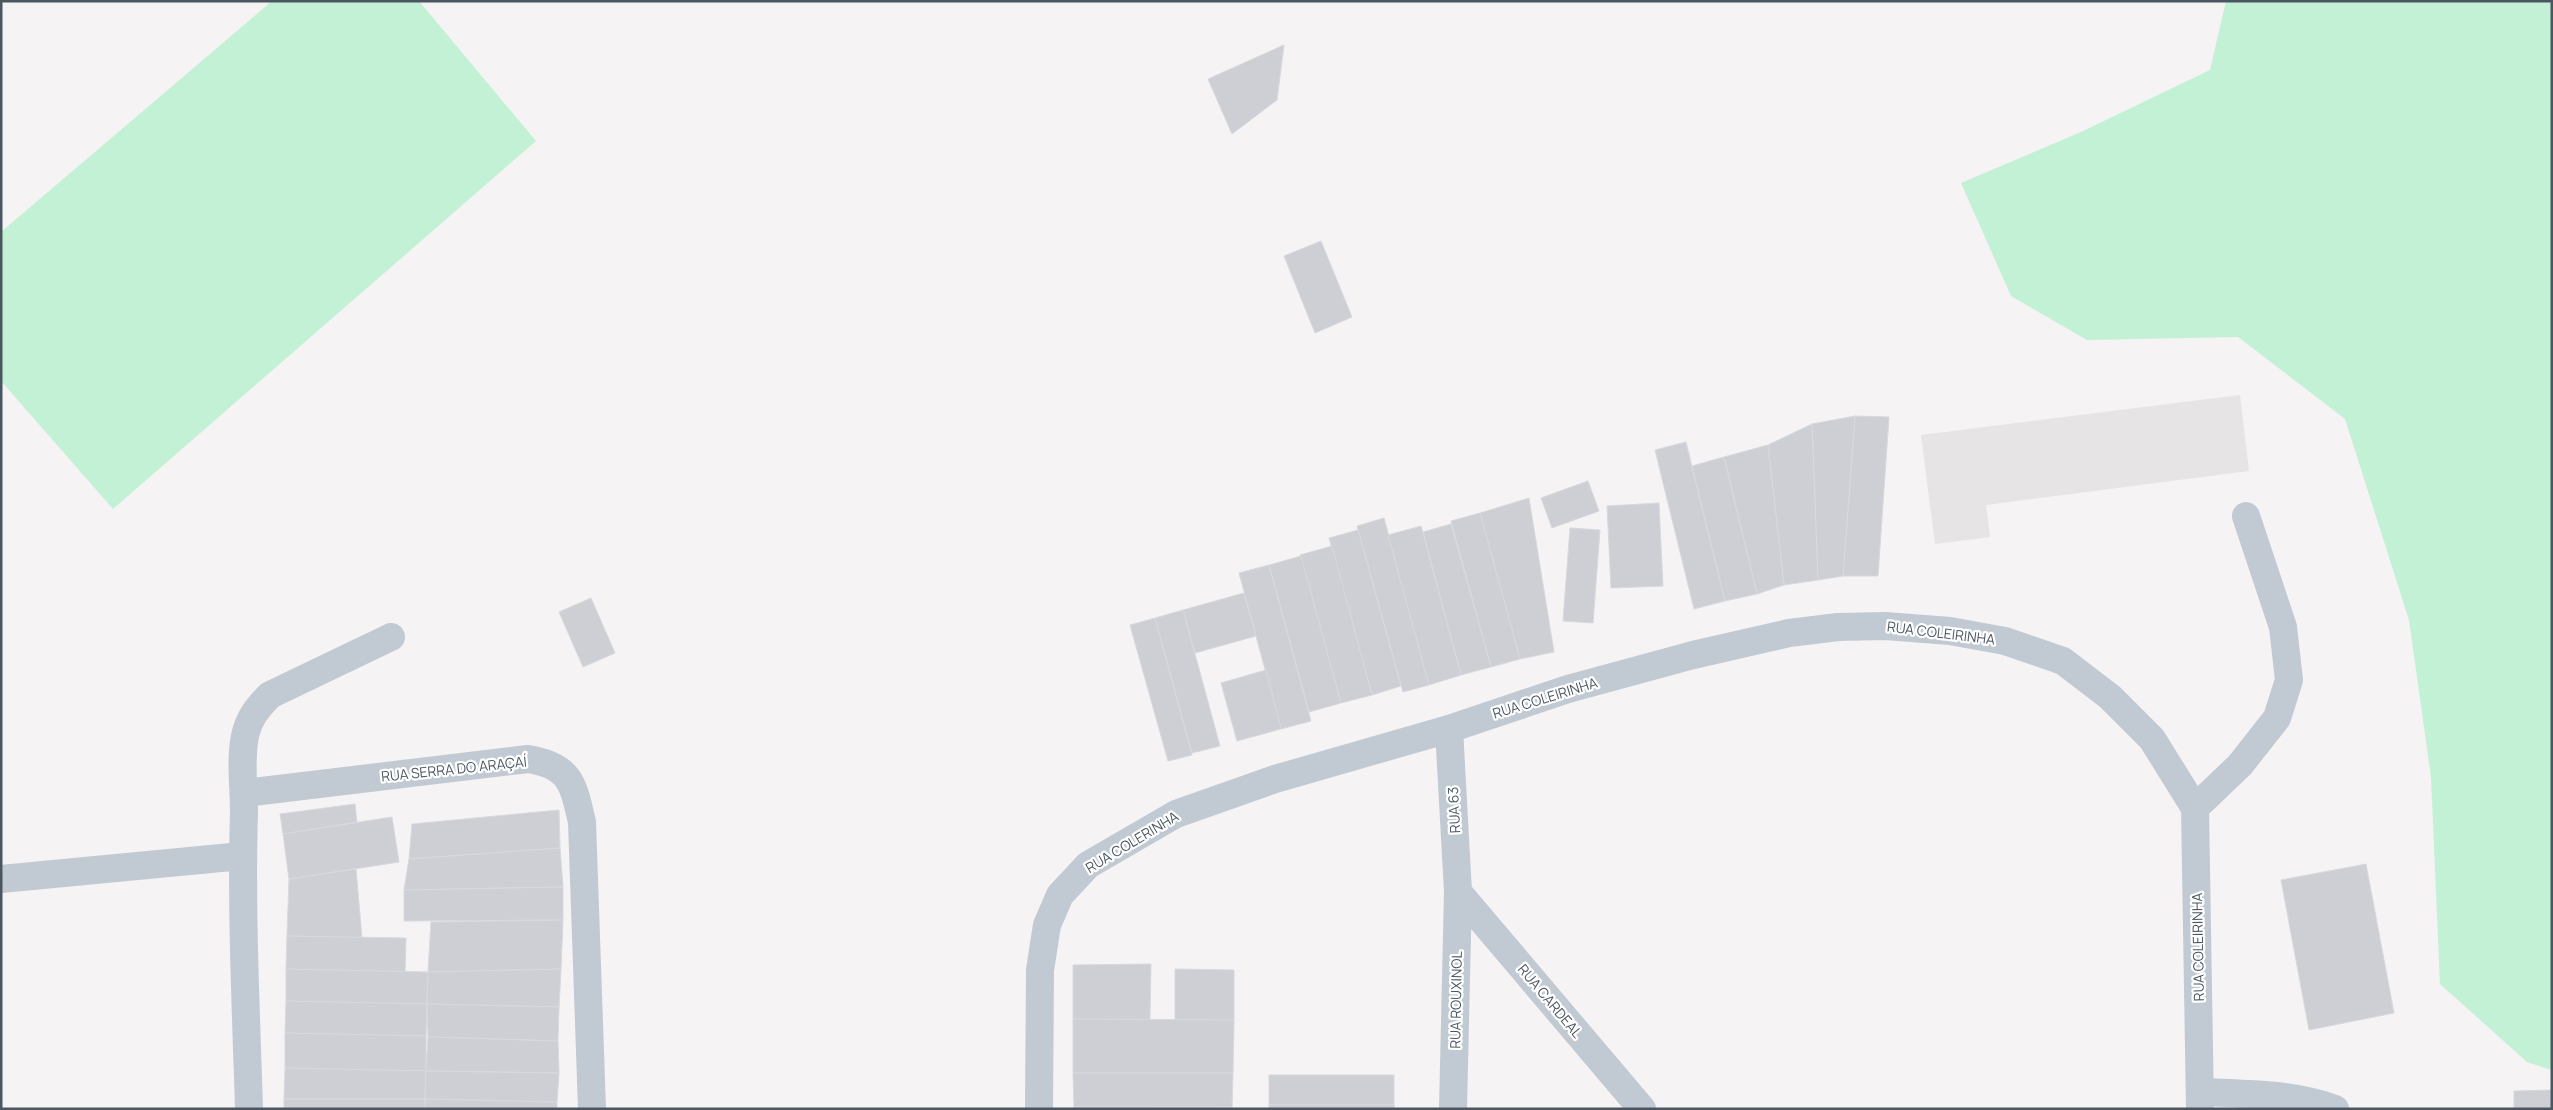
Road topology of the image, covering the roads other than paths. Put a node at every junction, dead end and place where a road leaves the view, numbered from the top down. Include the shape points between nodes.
1 (2246, 516) dead end
2 (391, 637) dead end
3 (1449, 729) junction
4 (244, 793) junction
5 (2195, 808) junction
6 (242, 856) junction
7 (1, 878) edge
8 (1458, 892) junction
9 (2200, 1100) edge
10 (249, 1109) edge
11 (592, 1109) edge
12 (1039, 1109) edge
13 (1453, 1109) edge
14 (1642, 1109) edge
15 (2335, 1109) edge

1 - 5 street via 2283,628 2289,680 2277,718 2240,765
2 - 4 street via 270,695 254,710 245,738
3 - 5 street, RUA COLEIRINHA via 1568,689 1789,633 1885,626 1950,631 2005,641 2063,661 2110,697 2152,739
3 - 8 street, RUA 63
3 - 12 street, RUA COLERINHA via 1275,779 1176,814 1088,865 1060,895 1047,925 1040,970
4 - 6 street
4 - 11 street, RUA SERRA DO ARAÇAÍ via 528,759 563,771 573,785 582,822
5 - 9 street, RUA COLEIRINHA
6 - 7 street
6 - 10 street
8 - 13 street, RUA ROUXINOL
8 - 14 street, RUA CARDEAL
9 - 15 street via 2274,1095 2312,1100

